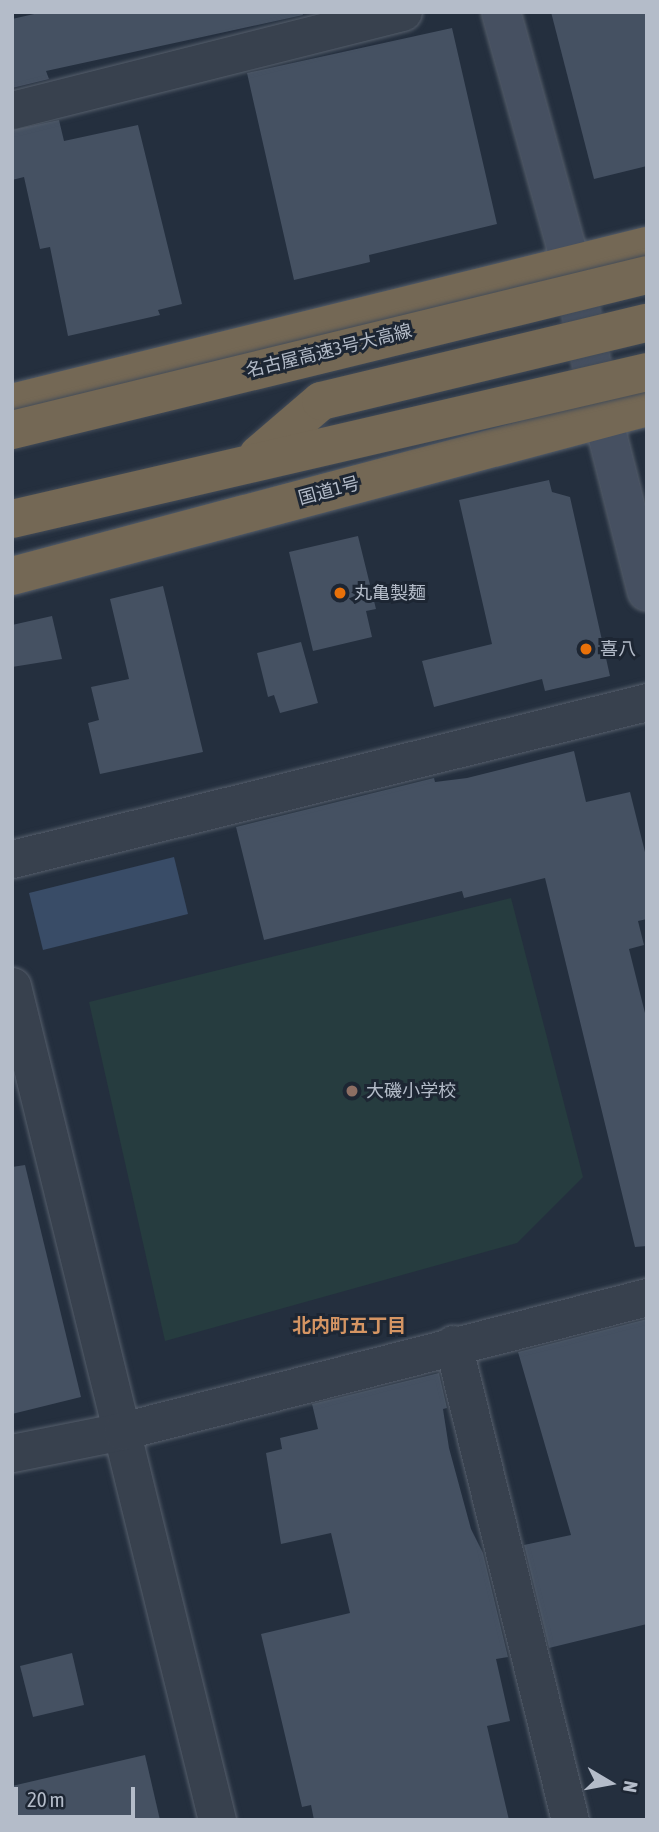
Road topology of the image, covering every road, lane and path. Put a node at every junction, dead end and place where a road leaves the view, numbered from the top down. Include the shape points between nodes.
1 (403, 12) edge
2 (501, 12) edge
3 (12, 110) edge
4 (647, 246) edge
5 (570, 265) junction
6 (647, 275) edge
7 (647, 323) edge
8 (647, 372) edge
9 (12, 403) edge
10 (647, 407) edge
11 (603, 418) junction
12 (12, 430) edge
13 (253, 460) junction
14 (12, 519) edge
15 (12, 576) edge
16 (647, 592) edge
17 (647, 702) edge
18 (12, 859) edge
19 (12, 986) edge
20 (647, 1297) edge
21 (453, 1344) junction
22 (122, 1430) junction
23 (12, 1453) edge
24 (217, 1820) edge
25 (570, 1820) edge

1 - 3 street
2 - 5 street
4 - 5 highway
5 - 9 highway
5 - 11 street
6 - 12 highway, 名古屋高速3号大高線, bridge
7 - 13 highway, bridge via 321,401
8 - 13 highway, bridge
10 - 11 highway, 国道1号
11 - 15 highway, 国道1号
11 - 16 street
13 - 14 highway, bridge
17 - 18 street
19 - 22 street
20 - 21 street
21 - 22 street
21 - 25 street
22 - 23 street
22 - 24 street

